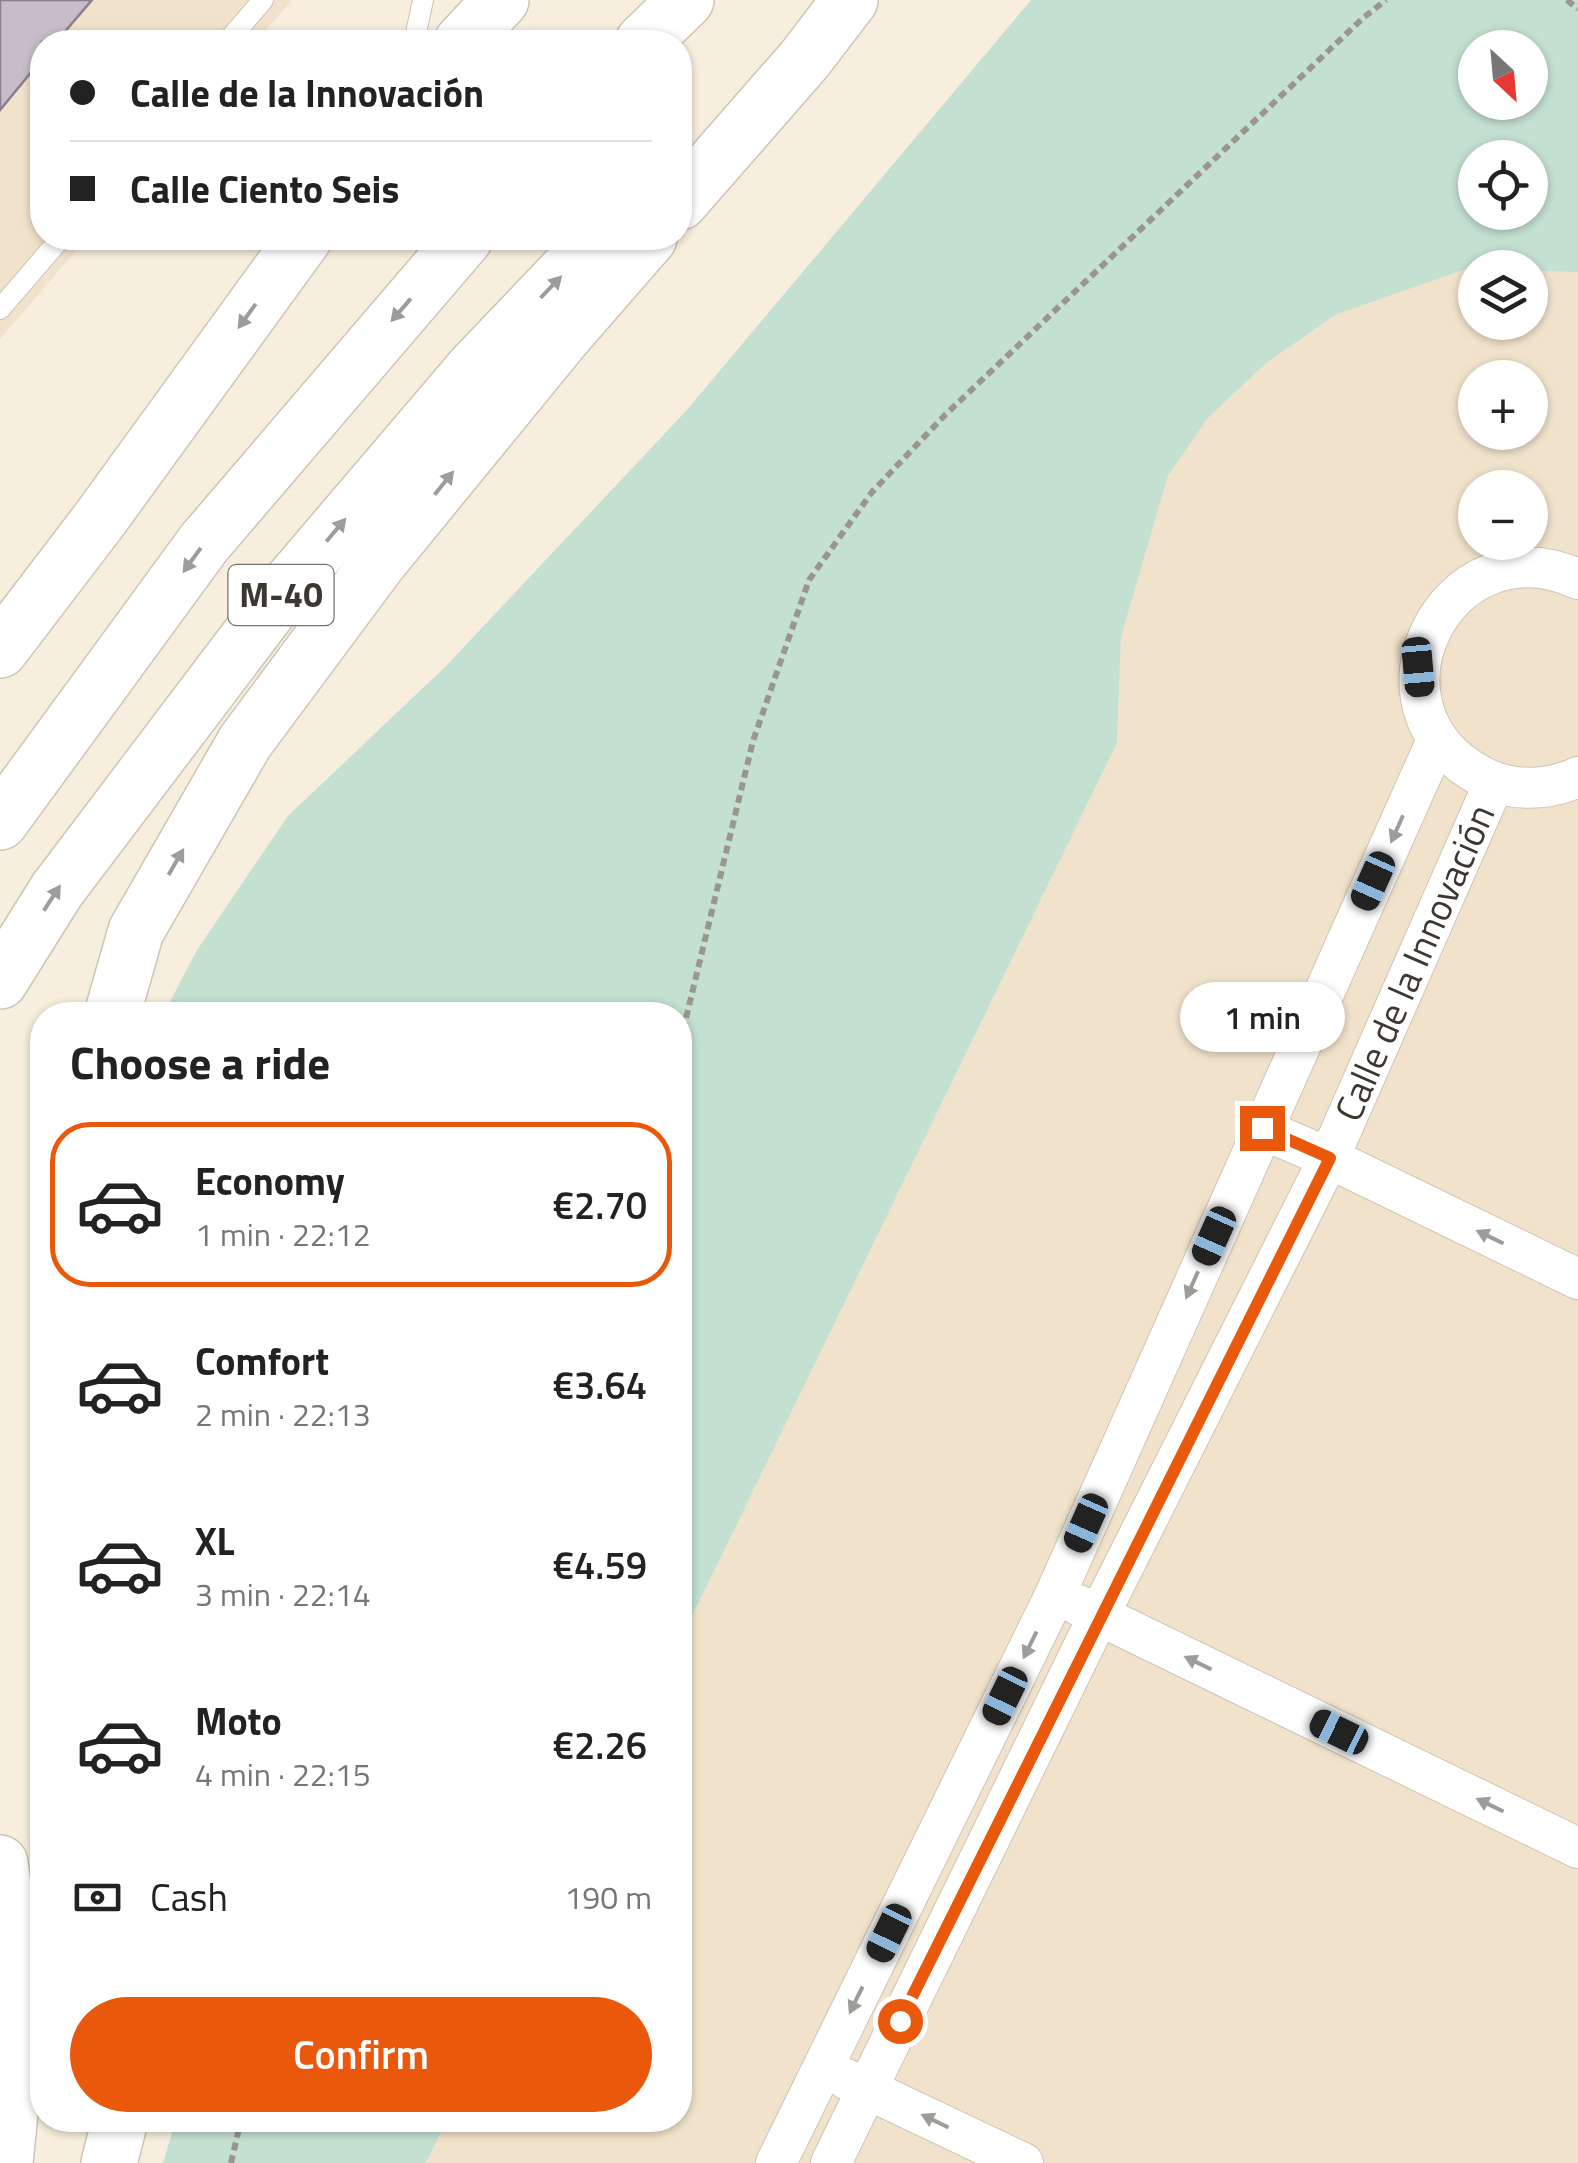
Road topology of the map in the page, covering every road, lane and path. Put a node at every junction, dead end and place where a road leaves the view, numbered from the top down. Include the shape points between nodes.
1 (264, 0) edge
2 (423, 0) edge
3 (501, 0) edge
4 (686, 0) edge
5 (824, 0) edge
6 (850, 0) edge
7 (1386, 0) edge
8 (1567, 0) edge
9 (1578, 10) edge
10 (238, 30) edge
11 (417, 30) edge
12 (473, 30) edge
13 (656, 30) edge
14 (692, 139) edge
15 (692, 188) edge
16 (51, 250) edge
17 (295, 250) edge
18 (455, 250) edge
19 (587, 250) edge
20 (639, 250) edge
21 (0, 310) edge
22 (100, 519) junction
23 (1578, 579) edge
24 (0, 627) edge
25 (0, 650) edge
26 (1437, 740) junction
27 (1578, 777) edge
28 (1494, 784) junction
29 (0, 822) edge
30 (0, 981) edge
31 (116, 1002) edge
32 (690, 1002) edge
33 (1262, 1128) junction
34 (1330, 1158) junction
35 (1578, 1280) edge
36 (1055, 1595) junction
37 (1100, 1615) junction
38 (1578, 1848) edge
39 (0, 1864) edge
40 (822, 2068) junction
41 (867, 2088) junction
42 (117, 2132) edge
43 (238, 2132) edge
44 (5, 2163) edge
45 (109, 2163) edge
46 (230, 2163) edge
47 (776, 2163) edge
48 (831, 2163) edge
49 (1023, 2163) edge

1 - 10 lane
2 - 11 lane
3 - 12 highway
4 - 13 highway
5 - 14 highway
6 - 15 highway
7 - 32 path via 945,415 872,492 809,580 753,741
8 - 9 path
16 - 21 lane
17 -> 22 highway
18 -> 29 highway, M-40 via 204,544
30 -> 19 highway, M-40 via 57,890 278,598 473,369
31 -> 20 highway via 136,931 245,742 378,563
22 - 24 highway
22 - 25 highway
23 - 26 street via 1519,567 1482,578 1450,599 1429,630 1418,667 1421,705
26 - 28 street via 1462,766
26 -> 33 street, Calle de la Innovación
27 - 28 street via 1534,789
28 - 34 street, Calle de la Innovación
33 - 34 street
33 -> 36 street, Calle de la Innovación
35 -> 34 street
34 - 37 street, Calle de la Innovación
36 - 37 street
36 -> 40 street, Calle de la Innovación
38 -> 37 street
37 - 41 street, Calle de la Innovación
39 - 44 highway via 20,2012
40 - 41 street
40 - 47 street, Calle de la Innovación
41 - 48 street, Calle de la Innovación
49 -> 41 street
42 - 45 highway
43 - 46 path

